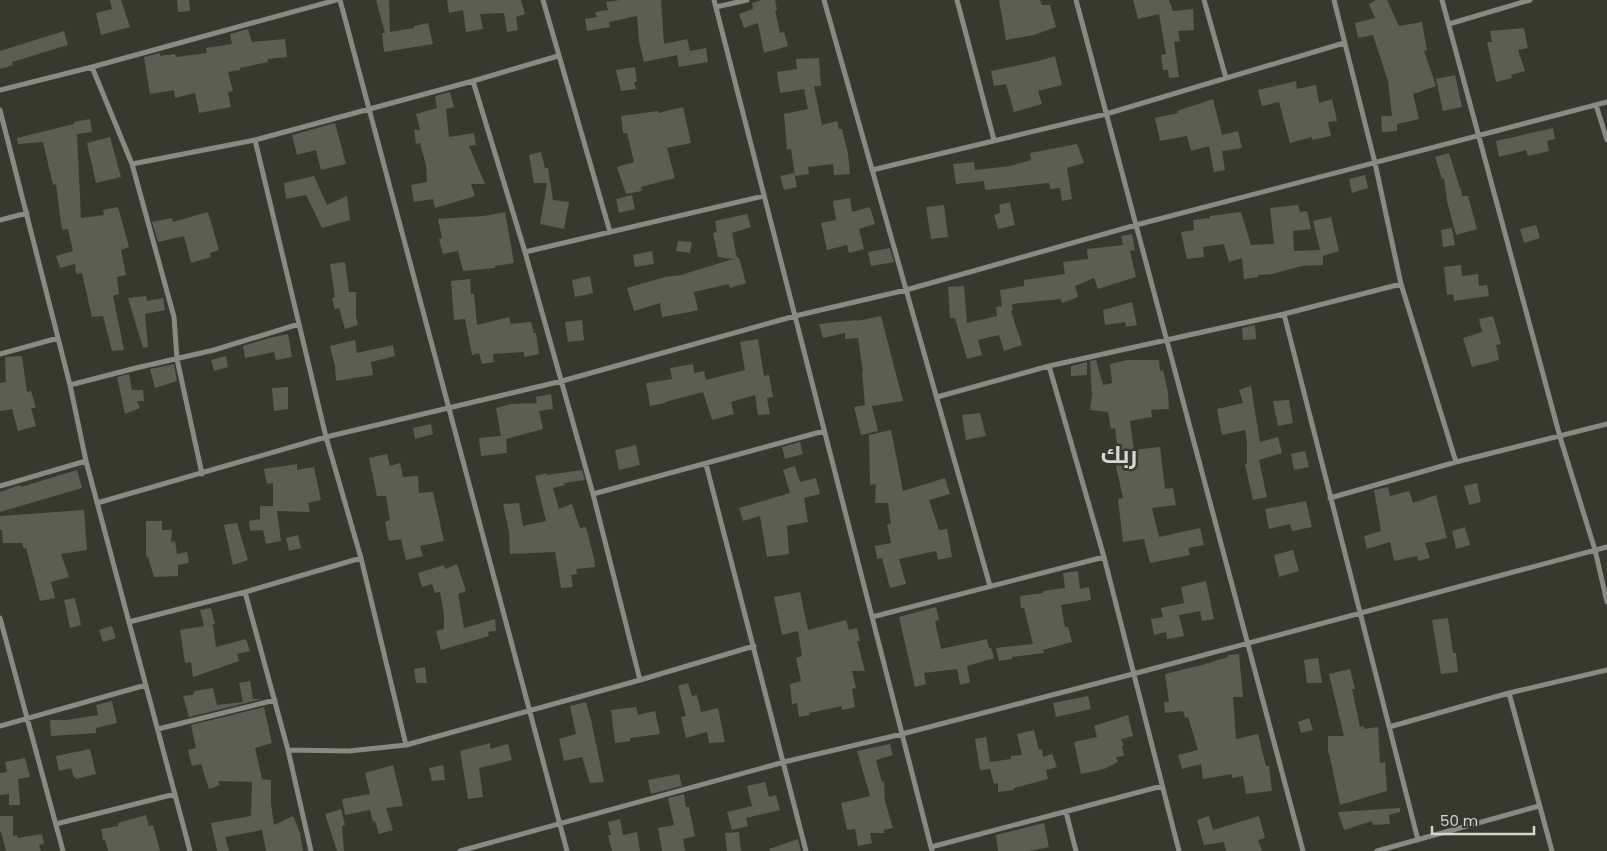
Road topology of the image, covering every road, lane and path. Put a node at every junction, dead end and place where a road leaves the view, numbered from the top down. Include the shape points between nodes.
1 (338, 0) edge
2 (543, 0) edge
3 (714, 0) edge
4 (747, 0) edge
5 (824, 0) edge
6 (957, 0) edge
7 (1076, 0) edge
8 (1204, 0) edge
9 (1334, 0) edge
10 (1442, 0) edge
11 (1530, 0) edge
12 (716, 7) junction
13 (1449, 24) junction
14 (1344, 43) junction
15 (558, 56) junction
16 (92, 67) junction
17 (1226, 78) junction
18 (473, 82) junction
19 (0, 90) edge
20 (1607, 102) edge
21 (1596, 104) junction
22 (0, 110) edge
23 (369, 110) junction
24 (1106, 114) junction
25 (1479, 134) junction
26 (255, 140) junction
27 (994, 140) junction
28 (1607, 140) edge
29 (1375, 163) junction
30 (132, 164) junction
31 (872, 170) junction
32 (764, 196) junction
33 (27, 213) junction
34 (0, 220) edge
35 (1136, 225) junction
36 (610, 232) junction
37 (525, 252) junction
38 (1401, 284) junction
39 (906, 290) junction
40 (1284, 314) junction
41 (795, 316) junction
42 (299, 324) junction
43 (58, 338) junction
44 (1166, 339) junction
45 (0, 354) edge
46 (177, 359) junction
47 (1048, 366) junction
48 (562, 381) junction
49 (70, 385) junction
50 (936, 398) junction
51 (449, 408) junction
52 (1607, 424) edge
53 (824, 431) junction
54 (326, 437) junction
55 (1560, 437) junction
56 (86, 461) junction
57 (1456, 462) junction
58 (706, 464) junction
59 (202, 474) junction
60 (0, 486) edge
61 (593, 494) junction
62 (1330, 498) junction
63 (97, 503) junction
64 (1607, 547) edge
65 (1595, 550) junction
66 (1104, 557) junction
67 (360, 558) junction
68 (990, 586) junction
69 (245, 592) junction
70 (1607, 602) edge
71 (1360, 613) junction
72 (872, 617) junction
73 (0, 618) edge
74 (129, 622) junction
75 (1248, 644) junction
76 (754, 646) junction
77 (1607, 670) edge
78 (1133, 674) junction
79 (640, 680) junction
80 (146, 685) junction
81 (1509, 693) junction
82 (275, 700) junction
83 (529, 710) junction
84 (27, 718) junction
85 (0, 726) edge
86 (1389, 727) junction
87 (158, 729) junction
88 (902, 734) junction
89 (406, 745) junction
90 (288, 750) junction
91 (784, 762) junction
92 (1162, 786) junction
93 (175, 794) junction
94 (1539, 806) junction
95 (1066, 812) junction
96 (56, 824) junction
97 (560, 825) junction
98 (1418, 840) junction
99 (931, 849) edge
100 (62, 851) edge
101 (190, 851) edge
102 (312, 851) edge
103 (460, 851) edge
104 (567, 851) edge
105 (806, 851) edge
106 (1076, 851) edge
107 (1179, 851) edge
108 (1303, 851) edge
109 (1377, 851) edge
110 (1552, 851) edge

1 - 16 street
1 - 23 street
2 - 15 street
3 - 12 street
4 - 12 street
5 - 31 street
6 - 27 street
7 - 24 street
8 - 17 street
9 - 14 street
10 - 13 street
11 - 13 street
12 - 32 street
13 - 25 street
14 - 17 street
14 - 29 street
15 - 18 street
15 - 36 street
16 - 19 street
16 - 30 street
17 - 24 street
18 - 23 street
18 - 37 street
20 - 21 street
21 - 25 street
21 - 28 street
22 - 33 street
23 - 26 street
23 - 51 street
24 - 27 street
24 - 35 street
25 - 29 street
25 - 55 street
26 - 30 street
26 - 42 street
27 - 31 street
29 - 35 street
29 - 38 street
30 - 46 street via 174,318
31 - 39 street
32 - 36 street
32 - 41 street
33 - 34 street
33 - 43 street
35 - 39 street
35 - 44 street
36 - 37 street
37 - 48 street
38 - 40 street
38 - 57 street
39 - 41 street
39 - 50 street
40 - 44 street
40 - 62 street
41 - 48 street
41 - 53 street
42 - 46 street
42 - 54 street
43 - 45 street
43 - 49 street
44 - 47 street
44 - 75 street
46 - 49 street
46 - 59 street
47 - 50 street
47 - 66 street
48 - 51 street
48 - 61 street
49 - 56 street
50 - 68 street
51 - 54 street
51 - 83 street
52 - 55 street
53 - 58 street
53 - 72 street
54 - 59 street
54 - 67 street
55 - 57 street
55 - 65 street
56 - 60 street
56 - 63 street
57 - 62 street
58 - 61 street
58 - 76 street
59 - 63 street
61 - 79 street
62 - 71 street
63 - 74 street
64 - 65 street
65 - 70 street
65 - 71 street
66 - 68 street
66 - 78 street
67 - 69 street
67 - 89 street
68 - 72 street
69 - 74 street
69 - 82 street
71 - 75 street
71 - 86 street
72 - 88 street
73 - 84 street
74 - 80 street
75 - 78 street
75 - 108 street
76 - 79 street
76 - 91 street
77 - 81 street
78 - 88 street
78 - 92 street
79 - 83 street
80 - 84 street
80 - 87 street
81 - 86 street
81 - 94 street
82 - 87 street
82 - 90 street
83 - 89 street
83 - 97 street
84 - 85 street
84 - 96 street
86 - 98 street
87 - 93 street
88 - 91 street
88 - 99 street
89 - 90 street via 348,751
90 - 102 street
91 - 97 street
91 - 105 street
92 - 95 street
92 - 107 street
93 - 96 street
93 - 101 street
94 - 98 street
94 - 110 street
95 - 99 street
95 - 106 street
96 - 100 street
97 - 103 street
97 - 104 street
98 - 109 street

